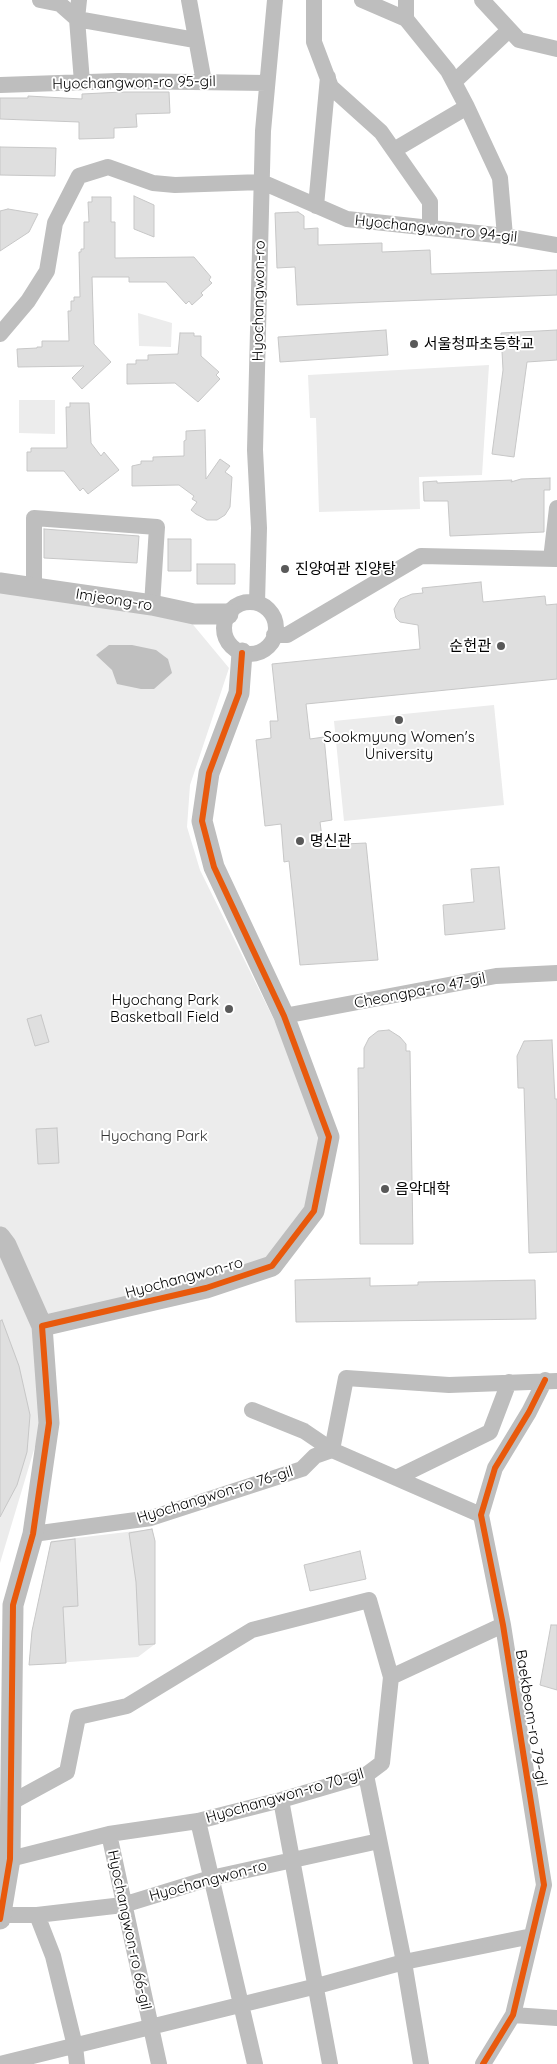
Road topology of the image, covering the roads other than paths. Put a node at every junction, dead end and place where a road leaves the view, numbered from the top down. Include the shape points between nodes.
1 (40, 0) edge
2 (79, 0) edge
3 (189, 0) edge
4 (275, 0) edge
5 (314, 0) edge
6 (362, 0) edge
7 (406, 0) edge
8 (482, 0) edge
9 (77, 19) junction
10 (406, 19) junction
11 (509, 30) junction
12 (195, 40) junction
13 (557, 49) edge
14 (328, 77) junction
15 (0, 81) edge
16 (82, 82) junction
17 (204, 82) junction
18 (454, 82) junction
19 (268, 83) junction
20 (0, 85) edge
21 (467, 107) junction
22 (394, 150) junction
23 (262, 182) junction
24 (316, 206) junction
25 (430, 227) junction
26 (505, 236) junction
27 (557, 245) edge
28 (0, 334) edge
29 (557, 508) edge
30 (554, 559) edge
31 (0, 583) edge
32 (34, 587) junction
33 (257, 603) junction
34 (152, 605) junction
35 (228, 614) junction
36 (274, 635) junction
37 (242, 653) junction
38 (557, 973) edge
39 (284, 1016) junction
40 (0, 1238) edge
41 (42, 1326) junction
42 (551, 1380) edge
43 (509, 1382) junction
44 (252, 1410) dead end
45 (332, 1450) junction
46 (396, 1478) junction
47 (481, 1515) junction
48 (33, 1534) junction
49 (503, 1625) junction
50 (391, 1677) junction
51 (5, 1713) edge
52 (366, 1775) junction
53 (281, 1800) junction
54 (12, 1802) junction
55 (198, 1821) junction
56 (109, 1834) junction
57 (379, 1842) junction
58 (291, 1860) junction
59 (6, 1869) edge
60 (212, 1878) junction
61 (550, 1885) edge
62 (123, 1904) junction
63 (37, 1915) junction
64 (0, 1917) edge
65 (532, 1936) junction
66 (404, 1962) junction
67 (316, 1986) junction
68 (241, 2004) junction
69 (513, 2015) junction
70 (557, 2018) edge
71 (150, 2026) junction
72 (75, 2046) junction
73 (0, 2064) edge
74 (77, 2064) edge
75 (159, 2064) edge
76 (255, 2064) edge
77 (330, 2064) edge
78 (421, 2064) edge
79 (483, 2064) edge

1 - 9 street via 60,4
2 - 9 street
3 - 12 street
4 - 19 street, Hyochangwon-ro
5 - 14 street via 314,42
6 - 10 street
7 - 10 street
8 - 11 street
9 - 12 street
9 - 16 street
10 - 18 street
11 - 13 street via 519,40
11 - 18 street
12 - 17 street
14 - 22 street via 331,87 381,132
14 - 24 street
15 - 20 street, Hyochangwon-ro 95-gil
16 - 17 street, Hyochangwon-ro 95-gil
16 - 20 street, Hyochangwon-ro 95-gil
17 - 19 street, Hyochangwon-ro 95-gil
18 - 21 street
19 - 23 street, Hyochangwon-ro
21 - 22 street
21 - 26 street via 500,178
22 - 25 street via 430,202
23 - 24 street, Hyochangwon-ro 94-gil
23 - 28 street via 160,184 108,167 79,176 55,223 47,271 28,301
23 - 33 street, Hyochangwon-ro via 256,450
24 - 25 street, Hyochangwon-ro 94-gil via 347,219
25 - 26 street, Hyochangwon-ro 94-gil
26 - 27 street, Hyochangwon-ro 94-gil
29 - 30 street
30 - 36 street via 420,556 287,636
31 - 32 street, Imjeong-ro
32 - 34 street, Imjeong-ro
32 - 34 street via 34,518 157,527
33 - 35 street via 241,604
33 - 36 street via 274,619
34 - 35 street, Imjeong-ro via 194,614
35 - 37 street via 225,637
36 - 37 street via 271,642 258,652
37 - 39 street, Hyochangwon-ro via 239,693 209,773 202,822 214,867
38 - 39 street, Cheongpa-ro 47-gil via 496,976
39 - 41 street, Hyochangwon-ro via 329,1137 314,1211 272,1266 206,1288
40 - 41 street
41 - 48 street via 49,1423
42 - 43 street
42 - 47 street, Baekbeom-ro 79-gil via 495,1468
43 - 45 street via 449,1385 346,1378
43 - 46 street via 490,1432
44 - 45 street via 304,1432
45 - 46 street
45 - 48 street, Hyochangwon-ro 76-gil via 315,1456 302,1469 151,1518
46 - 47 street
47 - 49 street, Baekbeom-ro 79-gil
48 - 51 street via 13,1605
49 - 50 street
49 - 61 street, Baekbeom-ro 79-gil
50 - 52 street, Hyochangwon-ro 70-gil via 382,1763
50 - 54 street via 369,1600 252,1630 127,1706 78,1717 67,1772
51 - 54 street
52 - 53 street, Hyochangwon-ro 70-gil
52 - 57 street
53 - 55 street, Hyochangwon-ro 70-gil
53 - 58 street
54 - 59 street
55 - 56 street, Hyochangwon-ro 70-gil
55 - 60 street
56 - 59 street, Hyochangwon-ro 70-gil
56 - 62 street, Hyochangwon-ro 66-gil
57 - 58 street, Hyochangwon-ro
57 - 66 street
58 - 60 street, Hyochangwon-ro
58 - 67 street
59 - 64 street
60 - 62 street, Hyochangwon-ro
60 - 68 street
61 - 65 street, Baekbeom-ro 79-gil
62 - 63 street, Hyochangwon-ro
62 - 71 street, Hyochangwon-ro 66-gil
63 - 64 street
63 - 72 street via 53,1956
65 - 66 street, Hyochangwon-ro 66-gil
65 - 69 street, Baekbeom-ro 79-gil
66 - 67 street, Hyochangwon-ro 66-gil
66 - 78 street
67 - 68 street, Hyochangwon-ro 66-gil
67 - 77 street
68 - 71 street, Hyochangwon-ro 66-gil
68 - 76 street
69 - 70 street
69 - 79 street, Baekbeom-ro 79-gil
71 - 72 street, Hyochangwon-ro 66-gil
71 - 75 street
72 - 73 street, Hyochangwon-ro 66-gil
72 - 74 street

